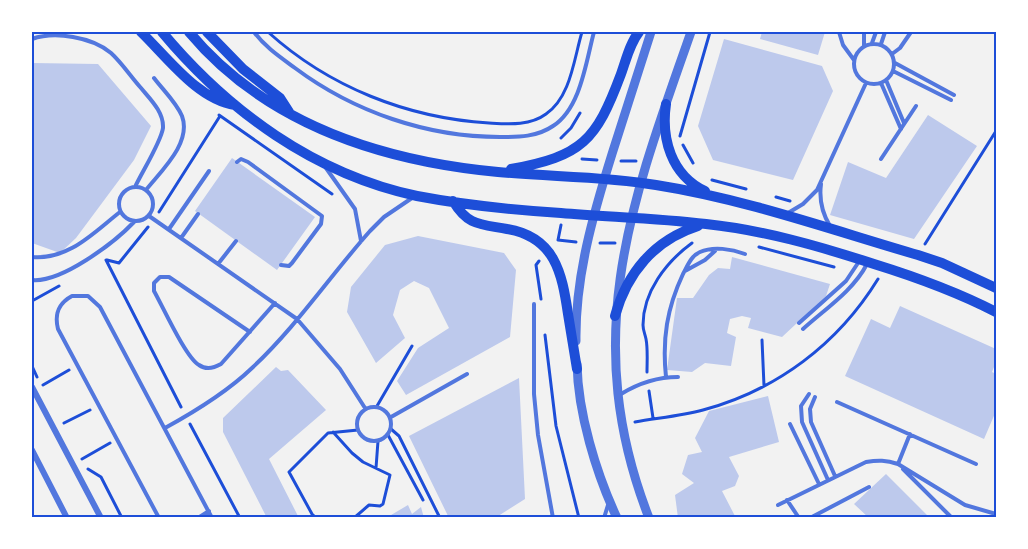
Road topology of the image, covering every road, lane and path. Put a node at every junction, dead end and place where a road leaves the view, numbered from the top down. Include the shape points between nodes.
1 (141, 32) edge
2 (162, 32) edge
3 (189, 32) edge
4 (207, 32) edge
5 (254, 32) edge
6 (268, 32) edge
7 (582, 32) edge
8 (594, 32) edge
9 (639, 32) edge
10 (651, 32) edge
11 (691, 32) edge
12 (710, 32) edge
13 (839, 32) edge
14 (864, 32) edge
15 (876, 32) edge
16 (885, 32) edge
17 (911, 32) edge
18 (32, 39) edge
19 (872, 43) junction
20 (881, 44) junction
21 (864, 46) junction
22 (892, 54) junction
23 (854, 60) junction
24 (895, 63) junction
25 (893, 71) junction
26 (154, 78) dead end
27 (886, 80) junction
28 (866, 83) junction
29 (881, 83) junction
30 (954, 95) dead end
31 (951, 100) dead end
32 (666, 104) junction
33 (235, 105) junction
34 (916, 106) dead end
35 (291, 116) junction
36 (904, 124) junction
37 (901, 129) junction
38 (996, 131) edge
39 (881, 159) dead end
40 (237, 162) dead end
41 (323, 163) junction
42 (694, 166) dead end
43 (209, 171) dead end
44 (496, 172) junction
45 (604, 179) junction
46 (707, 179) dead end
47 (822, 181) junction
48 (641, 182) junction
49 (135, 186) junction
50 (146, 190) junction
51 (750, 190) dead end
52 (417, 195) junction
53 (716, 196) junction
54 (771, 196) dead end
55 (453, 201) junction
56 (803, 204) junction
57 (120, 212) junction
58 (198, 214) dead end
59 (595, 215) junction
60 (781, 215) junction
61 (149, 216) junction
62 (631, 218) junction
63 (134, 222) junction
64 (706, 224) junction
65 (169, 229) junction
66 (835, 231) junction
67 (181, 238) junction
68 (558, 240) dead end
69 (699, 240) dead end
70 (236, 241) dead end
71 (361, 242) junction
72 (753, 246) dead end
73 (547, 250) junction
74 (716, 251) junction
75 (745, 254) dead end
76 (918, 255) junction
77 (32, 257) edge
78 (106, 260) dead end
79 (864, 261) junction
80 (218, 264) junction
81 (281, 265) dead end
82 (886, 268) junction
83 (685, 271) junction
84 (853, 272) junction
85 (862, 274) junction
86 (32, 280) edge
87 (878, 280) junction
88 (994, 286) edge
89 (275, 303) junction
90 (534, 304) dead end
91 (542, 310) dead end
92 (996, 312) edge
93 (615, 316) junction
94 (297, 319) junction
95 (799, 323) dead end
96 (803, 329) dead end
97 (250, 332) junction
98 (545, 332) dead end
99 (762, 340) dead end
100 (412, 346) dead end
101 (78, 365) junction
102 (577, 369) junction
103 (467, 374) dead end
104 (666, 377) junction
105 (678, 377) dead end
106 (648, 381) junction
107 (42, 386) dead end
108 (764, 386) junction
109 (32, 387) edge
110 (809, 394) dead end
111 (617, 396) junction
112 (815, 397) dead end
113 (837, 402) dead end
114 (99, 405) junction
115 (377, 406) junction
116 (365, 408) junction
117 (186, 417) junction
118 (391, 417) junction
119 (653, 418) junction
120 (62, 424) dead end
121 (622, 424) junction
122 (789, 424) dead end
123 (165, 428) junction
124 (391, 429) junction
125 (358, 430) junction
126 (333, 432) junction
127 (910, 434) junction
128 (388, 435) junction
129 (118, 439) junction
130 (378, 441) junction
131 (32, 450) edge
132 (81, 460) dead end
133 (898, 464) junction
134 (976, 464) dead end
135 (376, 468) junction
136 (835, 476) junction
137 (828, 480) junction
138 (819, 484) junction
139 (869, 487) dead end
140 (423, 500) dead end
141 (787, 500) junction
142 (609, 501) junction
143 (778, 505) dead end
144 (209, 511) junction
145 (996, 514) edge
146 (553, 517) edge
147 (68, 518) edge
148 (100, 518) edge
149 (159, 518) edge
150 (198, 518) edge
151 (212, 518) edge
152 (240, 518) edge
153 (316, 518) edge
154 (354, 518) edge
155 (440, 518) edge
156 (579, 518) edge
157 (604, 518) edge
158 (617, 518) edge
159 (648, 518) edge
160 (799, 518) edge
161 (810, 518) edge
162 (952, 518) edge

1 - 33 main road via 199,90 221,103
2 - 33 main road
3 - 35 main road via 225,68
4 - 35 main road via 243,69 280,98
5 - 8 lane via 302,73 371,111 455,134 513,137 535,135 554,126 569,110
6 - 7 path via 326,74 378,100 450,119 521,123 547,114 557,104 565,92
9 - 44 main road via 609,107 586,140 550,161
10 - 45 street
11 - 32 street
12 - 42 path via 680,137
13 - 23 lane
14 - 21 lane
15 - 19 lane
16 - 20 lane
17 - 22 lane
18 - 49 lane via 74,37 110,52 154,104 163,128
19 - 20 lane
19 - 21 lane
20 - 22 lane
21 - 23 lane
22 - 24 lane
23 - 28 lane via 859,78
24 - 25 lane
24 - 30 lane
25 - 27 lane
25 - 31 lane
26 - 50 lane via 184,123 178,149
27 - 29 lane
27 - 36 lane
28 - 29 lane
28 - 47 lane
29 - 37 lane
32 - 48 street
32 - 53 main road via 665,142 672,158 691,182
33 - 41 main road via 276,137
34 - 36 lane
35 - 44 main road via 327,133 381,150
36 - 37 lane
37 - 39 lane
38 - 76 path
40 - 81 lane via 245,159 322,216 321,224 292,263
41 - 52 main road via 369,182
41 - 71 lane via 355,209
43 - 65 lane
44 - 45 main road
45 - 48 main road
45 - 59 street
46 - 51 path
47 - 56 lane
47 - 66 lane via 820,202
48 - 53 main road
48 - 62 street
49 - 50 lane
49 - 57 lane via 119,198
50 - 61 lane via 154,205
52 - 55 main road
52 - 71 lane via 384,217
53 - 60 main road
54 - 56 path
55 - 59 main road
55 - 73 main road via 468,220 517,231
56 - 60 lane
57 - 63 lane
57 - 77 lane via 60,255
58 - 67 lane
59 - 62 main road
59 - 102 street via 579,284
60 - 66 main road
61 - 63 lane
61 - 65 lane
62 - 64 main road
62 - 93 street
63 - 86 lane via 91,257 56,276
64 - 79 main road via 784,238
64 - 93 main road via 668,239 652,251 628,281
65 - 67 lane
66 - 76 main road
67 - 80 lane
68 - 73 path
69 - 106 path via 667,266 649,297 642,328
70 - 80 lane
71 - 94 lane
72 - 84 path
73 - 91 path via 536,266
73 - 102 main road via 564,282
74 - 75 lane
74 - 83 lane
74 - 83 lane via 700,252
76 - 88 main road
78 - 117 path
79 - 82 main road
79 - 84 lane
79 - 85 lane
80 - 89 lane
82 - 87 path
82 - 92 main road
83 - 104 lane via 668,312
84 - 95 lane
85 - 87 path
85 - 96 lane
87 - 108 path via 839,332 809,359
89 - 94 lane
89 - 97 lane
90 - 146 lane via 534,394
93 - 111 street
94 - 116 lane via 340,369
94 - 117 lane via 244,375
97 - 97 lane via 221,364 203,368 192,360 154,291 154,283 160,276 169,277
98 - 156 path via 555,426
99 - 108 path
100 - 115 path
101 - 107 path
101 - 114 lane
101 - 123 lane via 56,321 60,306 72,296 81,295 100,307
102 - 142 street via 582,410
103 - 118 lane
104 - 105 lane
104 - 106 lane
106 - 111 lane
106 - 119 path
108 - 119 path via 701,410
109 - 148 street
110 - 137 lane via 801,406 802,422
111 - 121 street
112 - 136 lane via 810,409 811,422
113 - 127 lane
114 - 120 path
114 - 129 lane
115 - 116 lane
115 - 118 lane
116 - 125 lane via 358,418
117 - 123 lane
117 - 152 path
118 - 124 lane
119 - 121 path
121 - 159 street
122 - 138 lane
123 - 144 lane
124 - 128 lane
124 - 155 path via 399,436
125 - 126 path
125 - 130 lane via 366,439
126 - 135 path via 352,453
126 - 153 path via 289,472
127 - 133 lane
127 - 134 lane
128 - 130 lane
128 - 140 path
129 - 132 path
129 - 149 lane
130 - 135 path
131 - 147 street
133 - 136 lane via 888,460 866,462
133 - 145 lane via 965,504
133 - 162 lane
135 - 154 path via 390,475 383,504 369,505
136 - 137 lane
137 - 138 lane
138 - 141 lane
139 - 161 lane
141 - 143 lane
141 - 160 lane
142 - 157 lane
142 - 158 street
144 - 150 lane
144 - 151 lane

